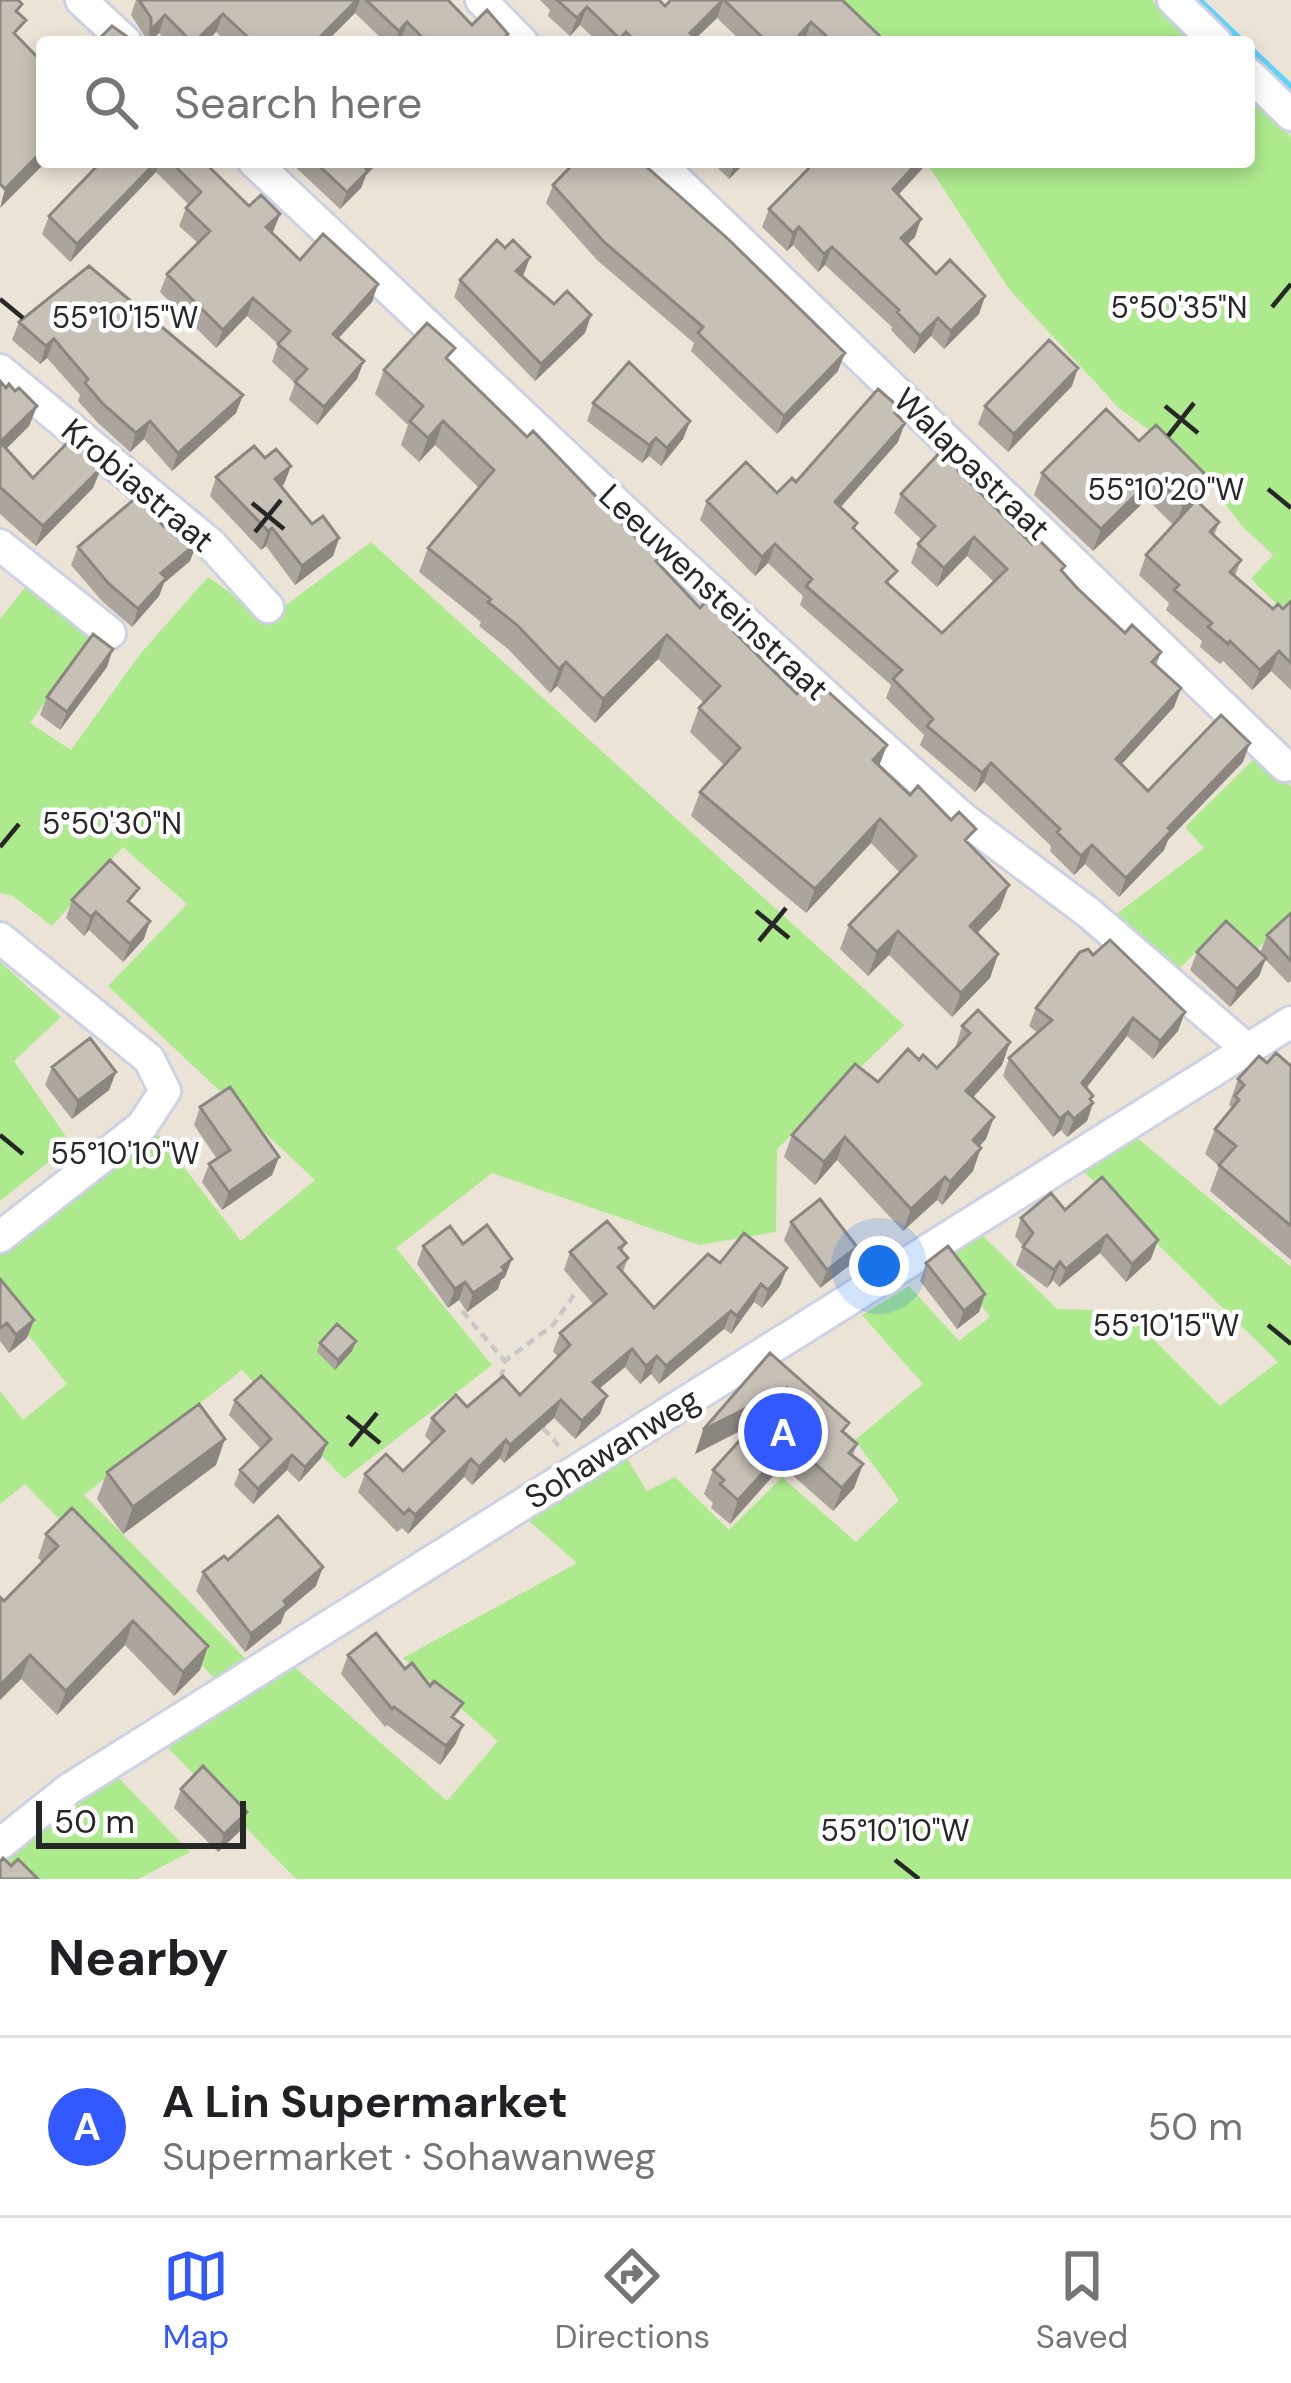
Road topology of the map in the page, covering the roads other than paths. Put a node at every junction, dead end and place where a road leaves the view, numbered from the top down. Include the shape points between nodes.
1 (81, 0) edge
2 (481, 0) edge
3 (1174, 0) edge
4 (120, 36) edge
5 (516, 36) edge
6 (1210, 36) edge
7 (1255, 80) edge
8 (1291, 115) edge
9 (260, 168) edge
10 (664, 168) edge
11 (0, 370) edge
12 (0, 545) edge
13 (268, 607) dead end
14 (110, 634) dead end
15 (1285, 766) dead end
16 (0, 938) edge
17 (1291, 1022) edge
18 (1247, 1048) junction
19 (0, 1237) edge
20 (0, 1844) edge

1 - 4 street
2 - 5 street
3 - 6 street
7 - 8 street
9 - 18 street, Leeuwensteinstraat via 872,737
10 - 15 street, Walapastraat
11 - 13 street, Krobiastraat via 211,544
12 - 14 street
16 - 19 street via 148,1059 165,1091 142,1126
17 - 18 street, Sohawanweg
18 - 20 street, Sohawanweg via 69,1789

